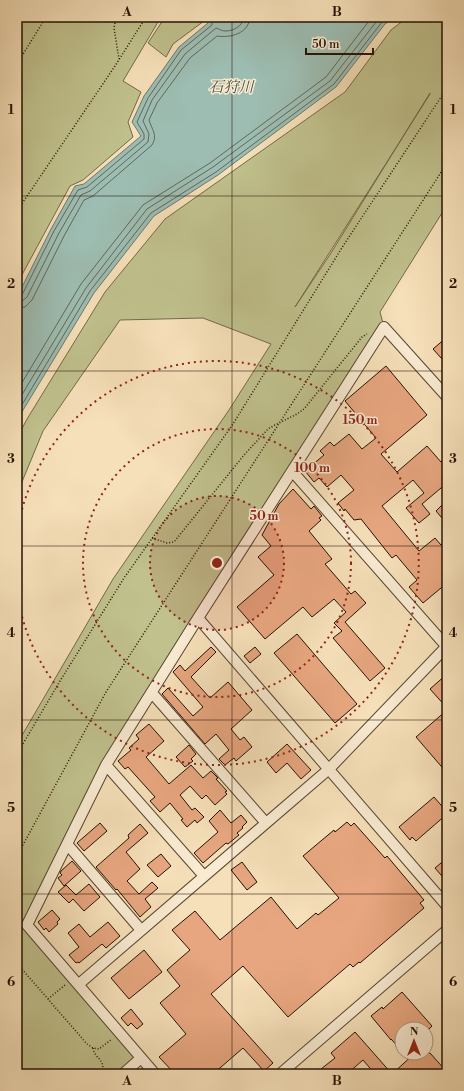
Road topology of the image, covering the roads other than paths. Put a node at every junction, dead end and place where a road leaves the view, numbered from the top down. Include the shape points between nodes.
1 (447, 397) edge
2 (292, 471) junction
3 (198, 618) junction
4 (447, 646) edge
5 (152, 692) junction
6 (106, 765) junction
7 (329, 769) junction
8 (266, 823) junction
9 (68, 844) junction
10 (204, 876) junction
11 (447, 906) edge
12 (141, 930) junction
13 (447, 930) edge
14 (79, 984) junction
15 (141, 1058) junction
16 (123, 1074) edge
17 (155, 1074) edge
18 (280, 1074) edge

1 - 2 street via 384,327
2 - 3 street
2 - 4 street
3 - 5 street
3 - 7 street
4 - 7 street
5 - 6 street
5 - 8 street
6 - 9 street
6 - 10 street
7 - 8 street
7 - 11 street
8 - 10 street
9 - 12 street
9 - 14 street via 27,925
10 - 12 street
12 - 14 street
13 - 18 street
14 - 15 street
15 - 16 street
15 - 17 street

